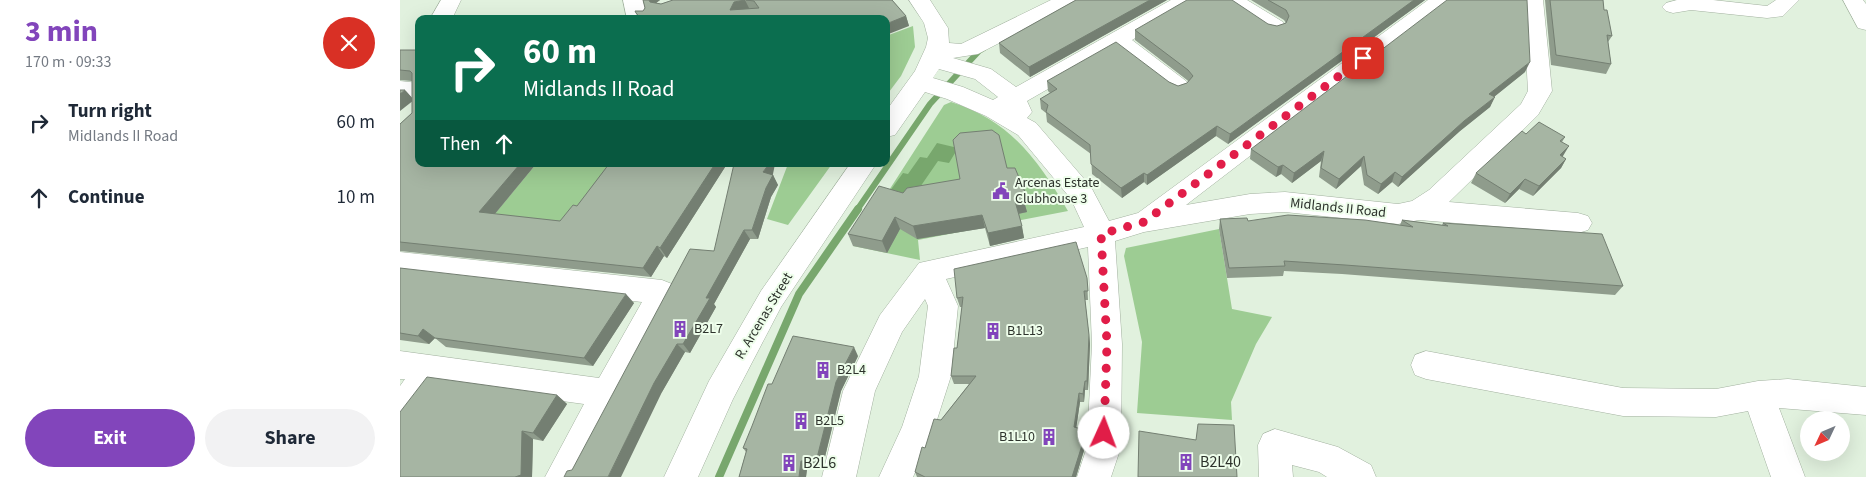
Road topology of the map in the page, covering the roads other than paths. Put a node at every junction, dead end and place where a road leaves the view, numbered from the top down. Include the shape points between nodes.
1 (451, 0) edge
2 (633, 0) edge
3 (919, 0) edge
4 (1067, 0) edge
5 (1186, 0) edge
6 (1232, 0) edge
7 (1441, 0) edge
8 (1533, 0) edge
9 (1789, 0) edge
10 (1854, 0) edge
11 (1673, 7) dead end
12 (443, 15) edge
13 (637, 15) edge
14 (1866, 23) edge
15 (1275, 26) edge
16 (1116, 39) junction
17 (937, 57) junction
18 (922, 83) junction
19 (1178, 86) edge
20 (400, 89) edge
21 (415, 91) edge
22 (1004, 103) junction
23 (890, 124) edge
24 (861, 167) edge
25 (1419, 210) junction
26 (1144, 222) junction
27 (1578, 223) dead end
28 (1101, 234) junction
29 (400, 263) edge
30 (929, 271) junction
31 (400, 365) edge
32 (1426, 365) dead end
33 (431, 369) junction
34 (606, 393) junction
35 (1758, 395) junction
36 (1866, 402) edge
37 (400, 411) edge
38 (562, 477) edge
39 (680, 477) edge
40 (839, 477) edge
41 (896, 477) edge
42 (1094, 477) edge
43 (1276, 477) edge
44 (1359, 477) edge
45 (1788, 477) edge

1 - 12 street
2 - 13 street
3 - 17 street via 936,26 939,38
4 - 17 street via 970,49
5 - 16 street
6 - 15 street
7 - 26 street
8 - 25 street via 1540,91 1530,109
9 - 11 street via 1775,11 1767,12 1691,4
10 - 14 street
16 - 19 street
16 - 22 street
17 - 18 street
17 - 22 street via 977,72
18 - 22 street
18 - 23 street
20 - 21 street
22 - 28 street via 1082,194
24 - 39 street, R. Arcenas Street via 771,299 720,391
25 - 26 street, Midlands II Road via 1398,214 1276,203 1250,204
25 - 27 street, Midlands II Road
26 - 28 street, Midlands II Road
28 - 30 street, Midlands II Road
28 - 42 street via 1107,344 1104,446
29 - 34 street via 662,292
30 - 40 street via 891,324 859,391
30 - 41 street via 943,306 935,376 918,429
31 - 33 street
32 - 35 street via 1623,402 1716,403
33 - 34 street
33 - 37 street
34 - 38 street
35 - 36 street via 1788,393
35 - 45 street
43 - 44 street via 1275,445 1326,458

